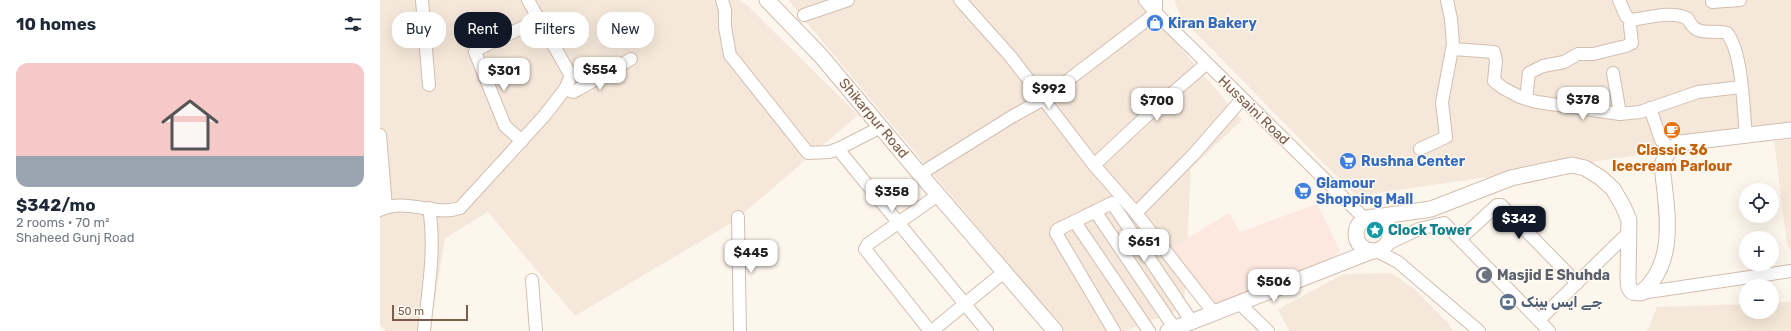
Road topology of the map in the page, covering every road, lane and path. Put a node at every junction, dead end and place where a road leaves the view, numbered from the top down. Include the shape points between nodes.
1 (422, 0) edge
2 (528, 0) edge
3 (722, 0) edge
4 (767, 0) edge
5 (848, 0) edge
6 (960, 0) edge
7 (1145, 0) edge
8 (1156, 0) edge
9 (1447, 0) edge
10 (1619, 0) edge
11 (1740, 0) edge
12 (1712, 2) dead end
13 (536, 12) edge
14 (1156, 13) junction
15 (804, 15) dead end
16 (1631, 20) junction
17 (520, 29) edge
18 (556, 48) edge
19 (1453, 49) junction
20 (631, 59) dead end
21 (1206, 64) junction
22 (1613, 73) dead end
23 (429, 85) dead end
24 (1741, 87) junction
25 (565, 89) junction
26 (1242, 99) junction
27 (1526, 99) junction
28 (1042, 100) junction
29 (1650, 108) junction
30 (1620, 114) junction
31 (881, 127) junction
32 (1791, 130) edge
33 (380, 135) edge
34 (1746, 135) junction
35 (522, 141) junction
36 (1670, 148) junction
37 (838, 149) junction
38 (1420, 149) dead end
39 (1094, 165) junction
40 (920, 174) junction
41 (938, 195) junction
42 (429, 208) junction
43 (383, 209) edge
44 (1431, 209) junction
45 (1094, 211) junction
46 (1136, 212) junction
47 (738, 216) dead end
48 (1371, 218) junction
49 (898, 222) junction
50 (1075, 222) junction
51 (1444, 223) junction
52 (1629, 232) junction
53 (1460, 239) junction
54 (1378, 249) junction
55 (1791, 271) edge
56 (1004, 272) junction
57 (532, 280) dead end
58 (1577, 283) junction
59 (1641, 293) junction
60 (1239, 303) junction
61 (965, 304) junction
62 (1214, 312) junction
63 (1539, 320) junction
64 (1192, 322) junction
65 (1171, 330) edge
66 (424, 331) edge
67 (536, 331) edge
68 (740, 331) edge
69 (931, 331) edge
70 (987, 331) edge
71 (1055, 331) edge
72 (1114, 331) edge
73 (1149, 331) edge
74 (1268, 331) edge
75 (1479, 331) edge
76 (1549, 331) edge

1 - 23 street
2 - 13 street
3 - 37 street via 730,55 744,73 808,153
4 - 31 street, Shikarpur Road via 821,56
5 - 15 street
6 - 28 street via 1010,57
7 - 14 street, Hussaini Road
8 - 14 street
9 - 19 street
10 - 16 street via 1626,16
11 - 12 street
14 - 21 street, Hussaini Road
14 - 28 street
16 - 24 street via 1663,15 1680,16 1700,32 1727,33 1733,41
16 - 27 street via 1632,43 1593,54 1578,54 1564,62 1543,66 1529,73
17 - 35 street via 475,52 505,126
18 - 25 street via 571,76
19 - 27 street via 1494,52 1494,81
19 - 38 street via 1442,102 1446,137
20 - 25 street via 573,92
21 - 26 street, Hussaini Road
21 - 39 street
22 - 30 street
24 - 29 street via 1698,92
24 - 34 street
25 - 35 street
26 - 46 street via 1194,154
26 - 48 street, Hussaini Road
27 - 30 street
28 - 39 street
28 - 40 street
29 - 30 street
29 - 36 street via 1661,140
31 - 37 street
31 - 40 street, Shikarpur Road
32 - 34 street
33 - 43 street
34 - 36 street via 1680,143
35 - 42 street via 460,208 450,212
36 - 59 street via 1662,165 1668,233 1666,251 1658,274 1652,284
37 - 49 street
39 - 46 street
40 - 41 street, Shikarpur Road
41 - 49 street
41 - 56 street, Shikarpur Road
42 - 43 street via 408,205
42 - 66 street via 432,255
44 - 48 street
44 - 51 street
44 - 52 street via 1511,178 1572,165 1585,168 1613,189 1629,220
45 - 50 street
45 - 64 street via 1112,203 1115,205
45 - 65 street
46 - 62 street
47 - 68 street
48 - 54 street via 1386,223 1389,228 1390,234
48 - 54 street via 1358,226 1356,237 1362,247
49 - 61 street
49 - 69 street via 865,249
50 - 72 street via 1057,230 1057,237
50 - 73 street
51 - 53 street
51 - 54 street via 1420,229
52 - 58 street
52 - 59 street via 1629,288 1632,292
53 - 58 street via 1497,205 1501,205
53 - 63 street
54 - 60 street
54 - 75 street via 1398,262
55 - 59 street
56 - 61 street
56 - 71 street, Shikarpur Road
57 - 67 street
58 - 63 street
60 - 62 street
60 - 74 street
61 - 69 street
61 - 70 street
62 - 64 street
63 - 76 street
64 - 65 street

